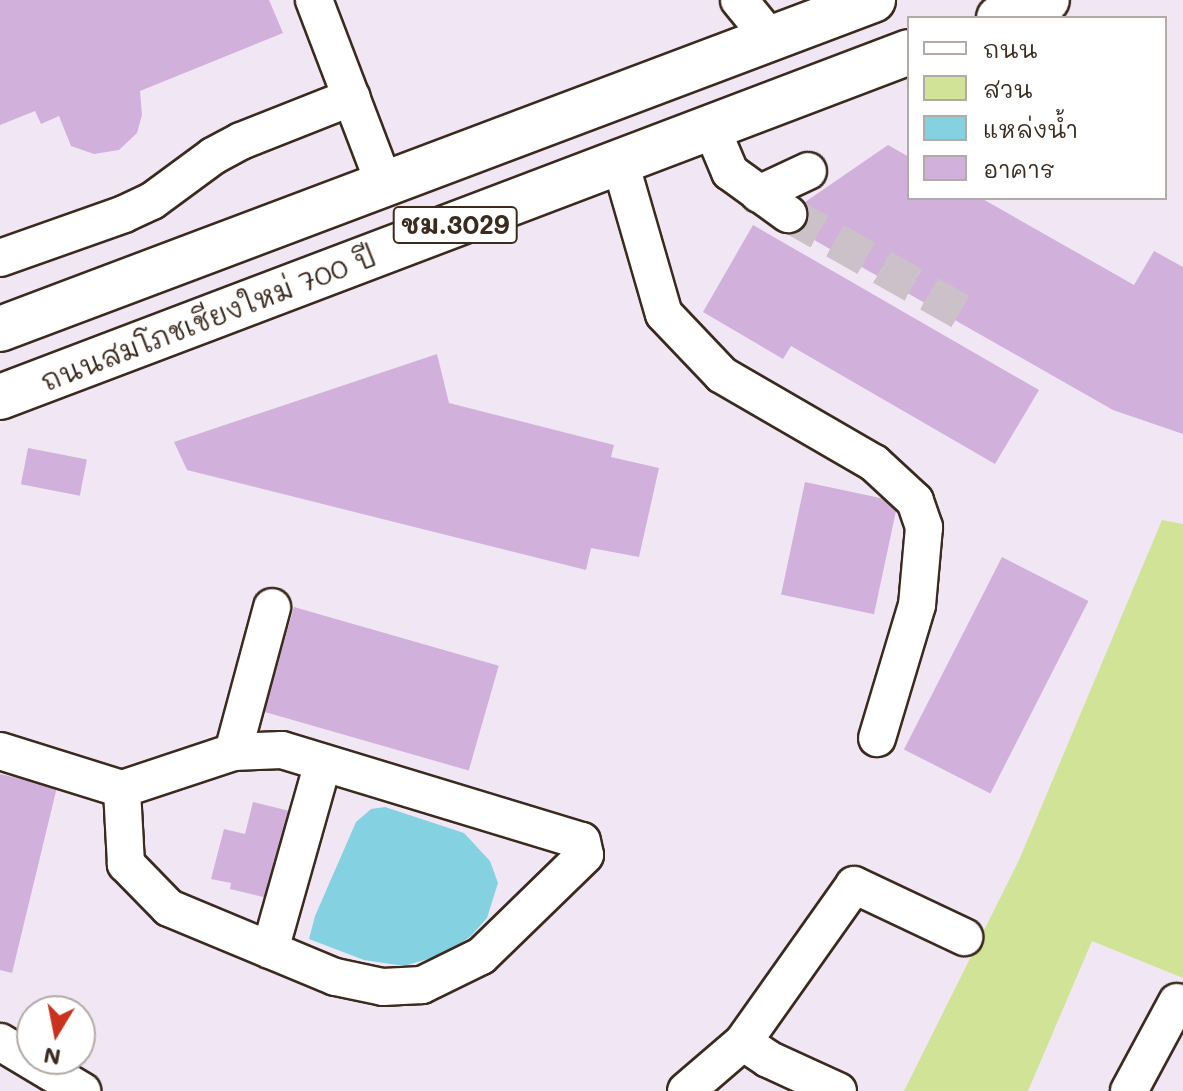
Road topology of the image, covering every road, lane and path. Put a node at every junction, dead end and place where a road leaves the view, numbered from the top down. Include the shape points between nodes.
1 (314, 0) edge
2 (739, 0) edge
3 (873, 0) edge
4 (1047, 0) edge
5 (1004, 16) edge
6 (770, 38) junction
7 (907, 53) edge
8 (352, 97) junction
9 (711, 127) junction
10 (620, 162) junction
11 (808, 171) dead end
12 (384, 183) junction
13 (0, 258) edge
14 (0, 329) edge
15 (0, 397) edge
16 (272, 607) dead end
17 (877, 738) dead end
18 (0, 751) edge
19 (233, 752) junction
20 (323, 763) junction
21 (122, 789) junction
22 (964, 937) dead end
23 (270, 950) junction
24 (1177, 1002) dead end
25 (0, 1042) edge
26 (743, 1042) junction
27 (82, 1091) edge
28 (686, 1091) edge
29 (838, 1091) edge
30 (1129, 1091) edge

1 - 8 street
2 - 6 street
3 - 6 main road, ชม.3029
4 - 5 main road
6 - 12 main road, ชม.3029
7 - 9 main road, ถนนสมโภชเชียงใหม่ 700 ปี / ชม.3029
8 - 12 street
8 - 13 street via 241,141 124,214
9 - 10 main road, ถนนสมโภชเชียงใหม่ 700 ปี / ชม.3029
9 - 11 street via 730,172 774,204
10 - 15 main road, ถนนสมโภชเชียงใหม่ 700 ปี / ชม.3029
10 - 17 street via 664,314 722,375 874,463 915,501 924,527 917,605
12 - 14 main road, ชม.3029
16 - 19 street
18 - 21 street
19 - 20 street via 282,750
19 - 21 street
20 - 23 street
20 - 23 street via 582,841 585,855 481,956 422,985 383,987 335,977
21 - 23 street via 126,864 169,908
22 - 26 street via 854,885
24 - 30 street
25 - 27 street
26 - 28 street
26 - 29 street

